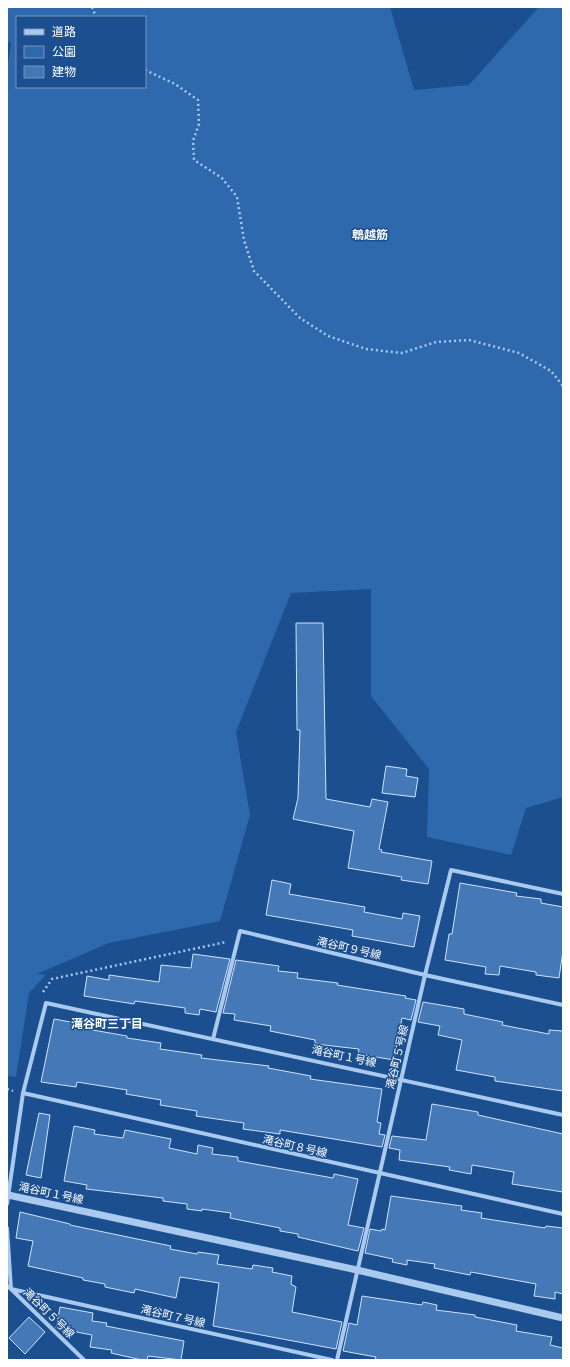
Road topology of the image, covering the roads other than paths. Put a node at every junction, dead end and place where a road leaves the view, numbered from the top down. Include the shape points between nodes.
1 (563, 894) edge
2 (425, 975) junction
3 (563, 1005) edge
4 (213, 1040) junction
5 (401, 1080) junction
6 (23, 1093) junction
7 (563, 1115) edge
8 (379, 1174) junction
9 (8, 1195) edge
10 (7, 1204) edge
11 (563, 1214) edge
12 (7, 1228) edge
13 (357, 1270) junction
14 (9, 1288) edge
15 (563, 1318) edge
16 (84, 1360) edge
17 (332, 1360) edge
18 (337, 1360) edge

1 - 2 street, 滝谷町５号線 via 451,870
2 - 3 street, 滝谷町９号線
2 - 4 street, 滝谷町９号線 via 240,931
2 - 5 street, 滝谷町５号線
4 - 5 street, 滝谷町１号線
4 - 6 street, 滝谷町１号線 via 46,1003
5 - 7 street, 滝谷町１号線
5 - 8 street, 滝谷町５号線
6 - 8 street, 滝谷町８号線
6 - 9 street, 滝谷町１号線
8 - 11 street, 滝谷町８号線
8 - 13 street, 滝谷町５号線
9 - 10 street
9 - 13 street, 滝谷町１号線
12 - 14 street, 滝谷町５号線
13 - 15 street, 滝谷町１号線
13 - 18 street, 滝谷町５号線
14 - 16 street, 滝谷町５号線
14 - 17 street, 滝谷町７号線

